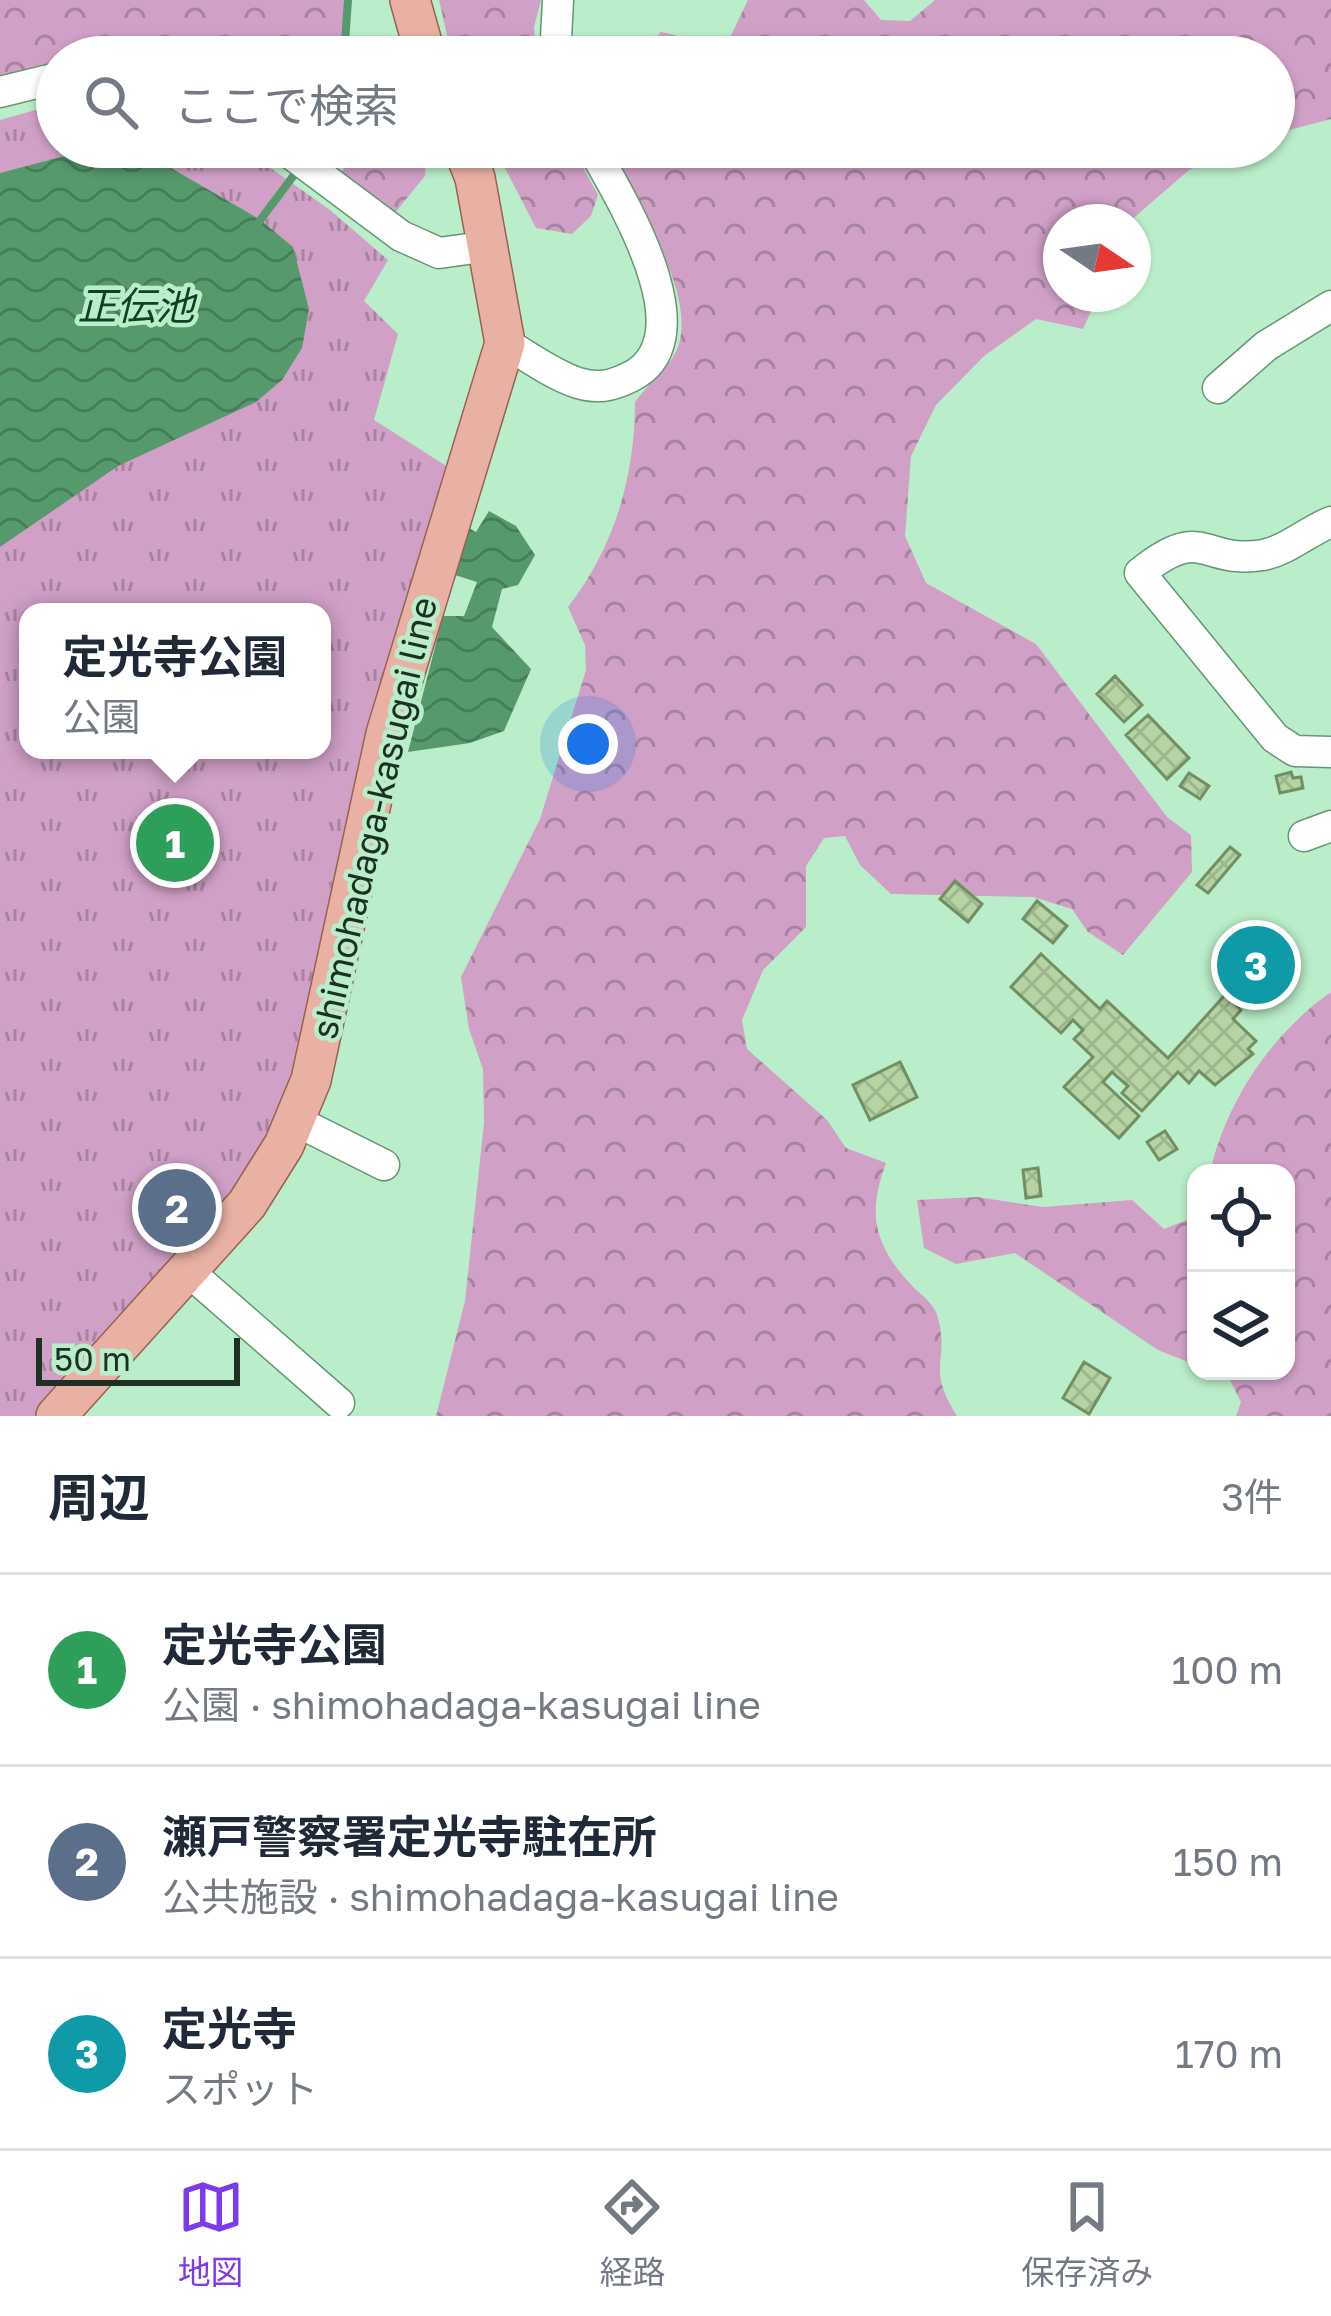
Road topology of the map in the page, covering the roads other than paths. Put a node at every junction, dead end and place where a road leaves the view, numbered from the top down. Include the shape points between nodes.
1 (410, 0) edge
2 (558, 0) edge
3 (420, 36) edge
4 (556, 36) edge
5 (36, 83) edge
6 (0, 92) edge
7 (309, 168) edge
8 (471, 168) edge
9 (604, 168) edge
10 (489, 246) junction
11 (1331, 306) edge
12 (505, 344) junction
13 (1218, 388) dead end
14 (1331, 522) edge
15 (1331, 752) edge
16 (294, 1120) junction
17 (384, 1165) dead end
18 (188, 1271) junction
19 (339, 1403) dead end
20 (60, 1415) edge

1 - 3 main road
2 - 4 street
5 - 6 street
7 - 10 street via 401,236 439,253
8 - 10 main road, shimohadaga-kasugai line
9 - 12 street via 642,238 662,334 644,370 609,388 577,382
10 - 12 main road, shimohadaga-kasugai line
11 - 13 street
12 - 16 main road, shimohadaga-kasugai line via 386,734 323,1035
14 - 15 street via 1260,556 1170,549 1140,573 1275,738 1295,752
16 - 17 street
16 - 18 main road, shimohadaga-kasugai line via 247,1204
18 - 19 street
18 - 20 main road, shimohadaga-kasugai line

